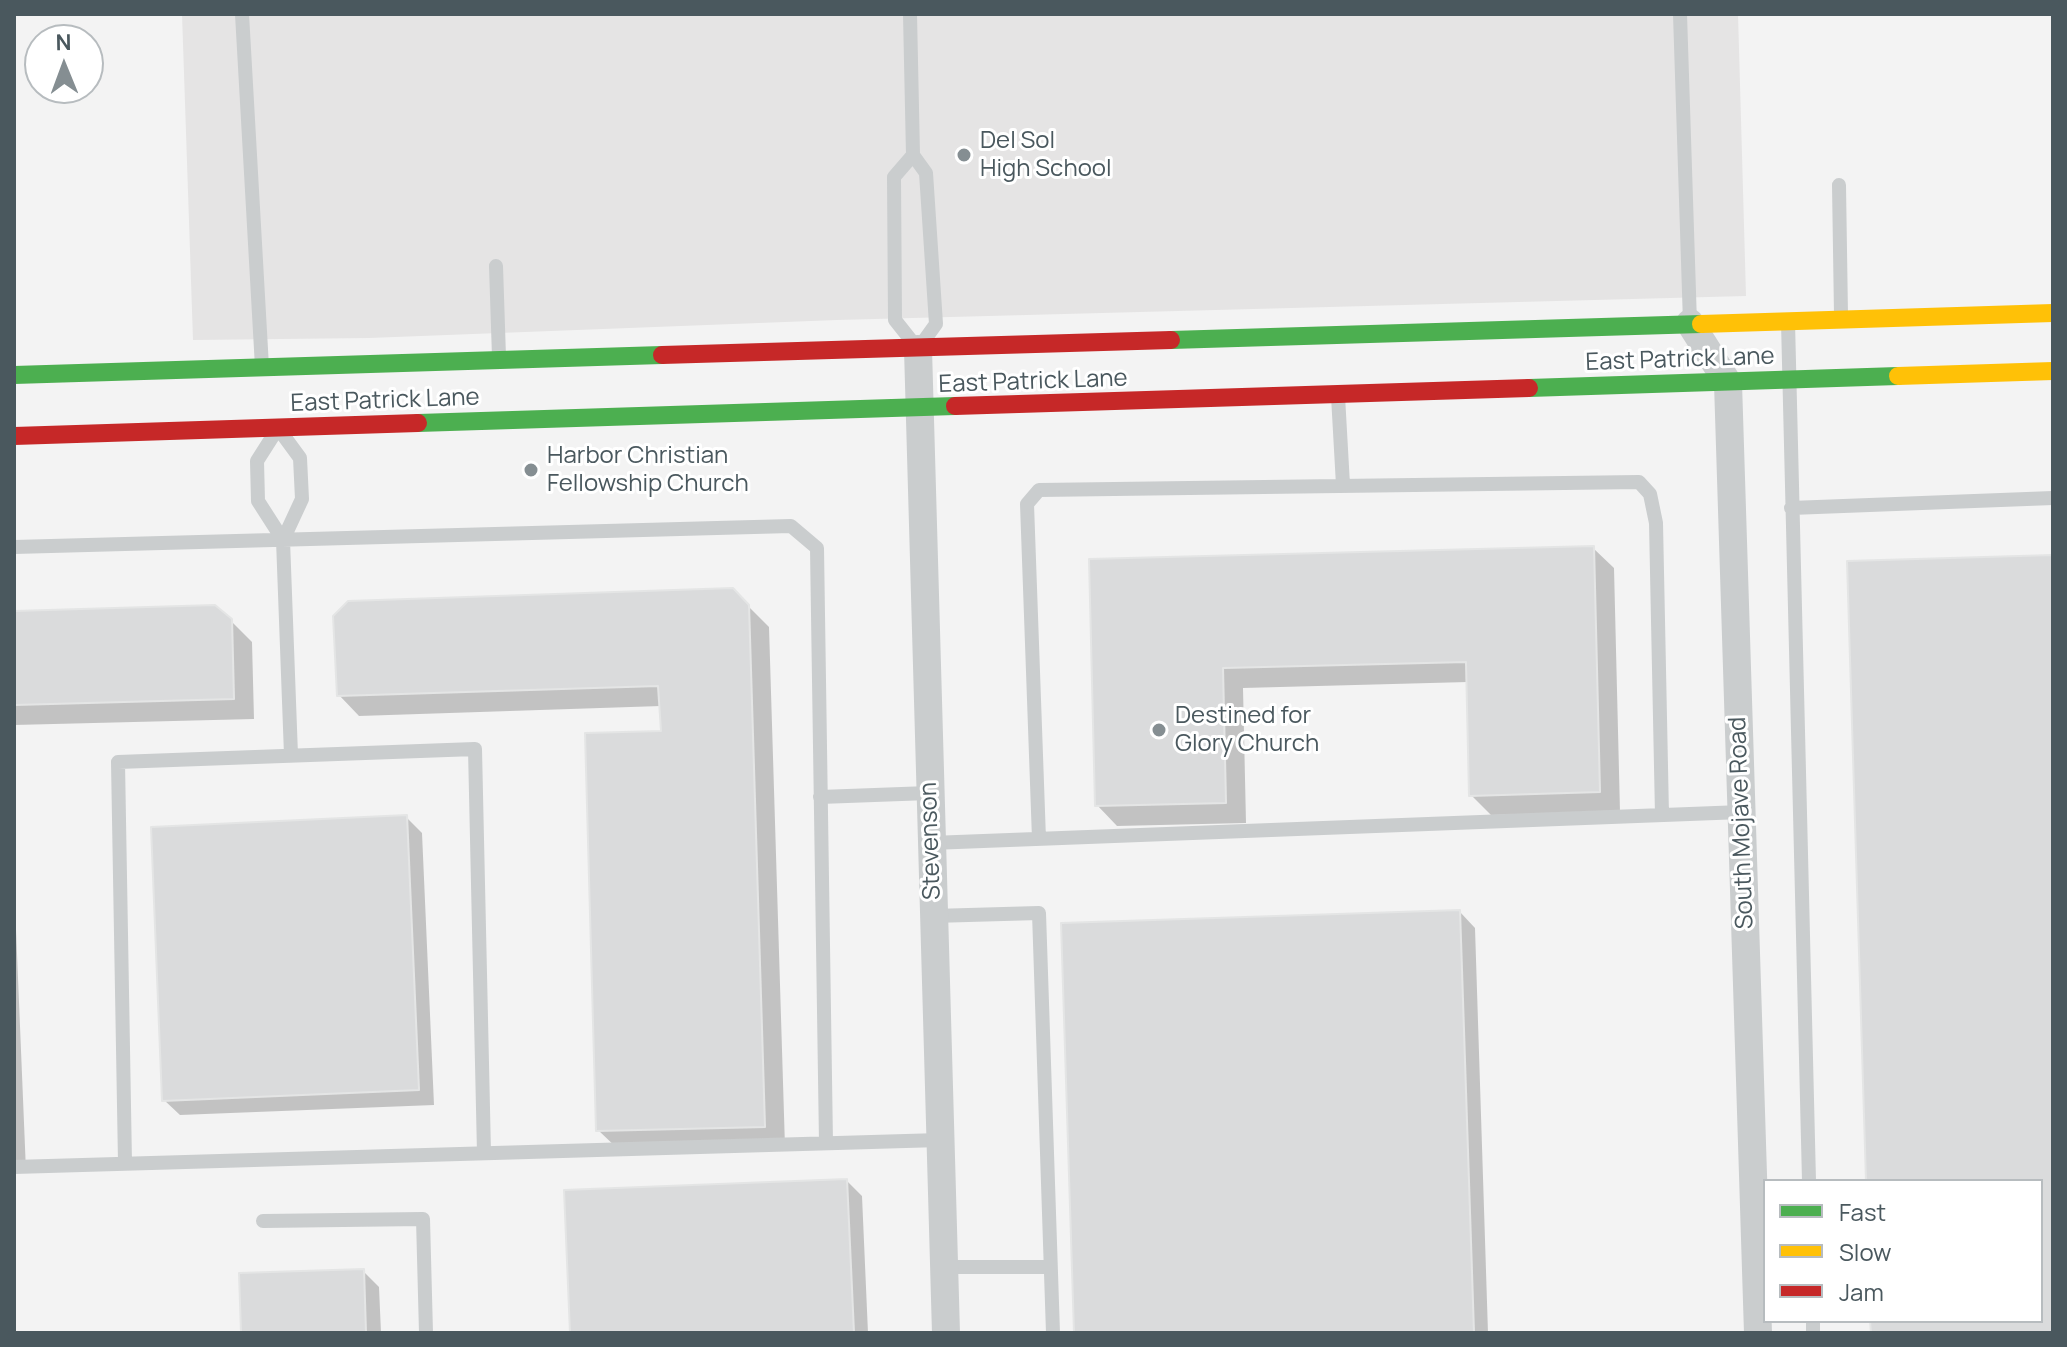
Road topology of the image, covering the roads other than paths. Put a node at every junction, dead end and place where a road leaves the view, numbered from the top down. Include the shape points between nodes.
1 (242, 14) edge
2 (910, 14) edge
3 (1680, 14) edge
4 (913, 155) junction
5 (1839, 185) dead end
6 (496, 266) dead end
7 (2053, 313) edge
8 (1841, 320) junction
9 (1788, 322) junction
10 (1690, 323) junction
11 (918, 349) junction
12 (499, 361) junction
13 (2053, 371) edge
14 (14, 375) edge
15 (264, 375) junction
16 (1789, 380) junction
17 (1728, 383) junction
18 (1338, 396) junction
19 (918, 409) junction
20 (276, 420) junction
21 (14, 436) edge
22 (1343, 485) junction
23 (2053, 498) edge
24 (1791, 508) junction
25 (283, 540) junction
26 (14, 547) edge
27 (291, 755) junction
28 (929, 793) junction
29 (820, 797) junction
30 (1742, 812) junction
31 (1662, 815) junction
32 (1039, 839) junction
33 (931, 843) junction
34 (933, 916) junction
35 (940, 1140) junction
36 (826, 1143) junction
37 (484, 1153) junction
38 (125, 1163) junction
39 (14, 1167) edge
40 (1809, 1179) edge
41 (263, 1221) dead end
42 (944, 1267) junction
43 (1050, 1267) junction
44 (426, 1333) edge
45 (946, 1333) edge
46 (1053, 1333) edge
47 (1758, 1333) edge

1 - 15 lane
2 - 4 lane
3 - 10 lane
4 - 11 lane via 926,173 936,324
4 - 11 lane via 894,177 895,320
5 - 8 lane
6 - 12 lane
7 - 8 main road, East Patrick Lane
8 - 9 main road, East Patrick Lane
9 - 10 main road, East Patrick Lane
9 - 16 lane
10 - 11 main road, East Patrick Lane
10 - 17 street
11 - 12 main road, East Patrick Lane
11 - 19 street, Stevenson
12 - 15 main road, East Patrick Lane
13 - 16 main road, East Patrick Lane
14 - 15 main road, East Patrick Lane
16 - 17 main road, East Patrick Lane
16 - 24 lane
17 - 18 main road, East Patrick Lane
17 - 30 street, South Mojave Road
18 - 19 main road, East Patrick Lane
18 - 22 lane
19 - 20 main road, East Patrick Lane
19 - 28 street, Stevenson
20 - 21 main road, East Patrick Lane
20 - 25 lane via 300,458 302,499
20 - 25 lane via 257,461 258,501
22 - 31 lane via 1639,482 1650,494 1656,523
22 - 32 lane via 1039,490 1027,504
23 - 24 lane
24 - 40 lane
25 - 26 lane
25 - 27 lane
25 - 29 lane via 791,526 817,548
27 - 37 lane via 475,749
27 - 38 lane via 118,762
28 - 29 lane
28 - 33 street, Stevenson
29 - 36 lane
30 - 31 lane
30 - 47 street, South Mojave Road
31 - 32 lane
32 - 33 lane
33 - 34 street, Stevenson
34 - 35 street, Stevenson
34 - 43 lane via 1039,913
35 - 36 lane
35 - 42 street, Stevenson
36 - 37 lane
37 - 38 lane
38 - 39 lane
41 - 44 lane via 423,1219
42 - 43 lane
42 - 45 street, Stevenson
43 - 46 lane

